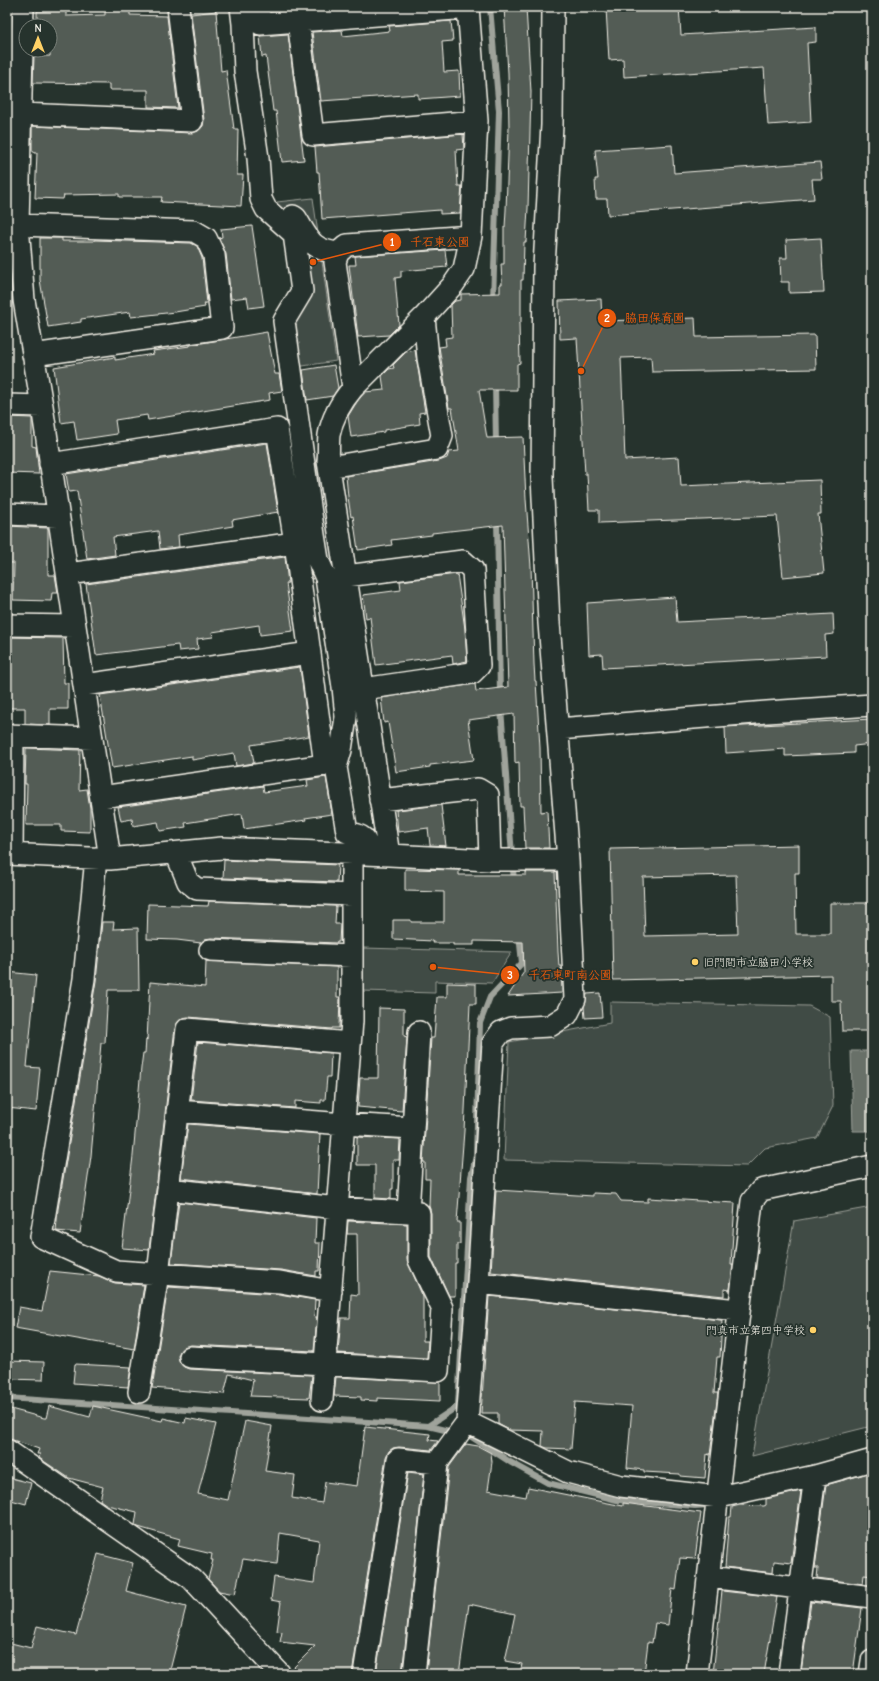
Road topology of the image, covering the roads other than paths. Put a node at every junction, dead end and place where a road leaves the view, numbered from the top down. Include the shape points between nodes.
1 (23, 7) edge
2 (178, 7) edge
3 (241, 7) edge
4 (258, 7) edge
5 (553, 7) edge
6 (468, 8) edge
7 (298, 21) junction
8 (14, 72) edge
9 (21, 114) junction
10 (477, 121) junction
11 (13, 184) edge
12 (264, 205) junction
13 (18, 225) junction
14 (471, 236) junction
15 (338, 254) junction
16 (16, 300) edge
17 (424, 317) junction
18 (33, 355) junction
19 (353, 388) junction
20 (7, 405) edge
21 (42, 406) junction
22 (50, 464) junction
23 (329, 468) junction
24 (7, 514) edge
25 (58, 516) junction
26 (295, 543) junction
27 (68, 574) junction
28 (346, 576) junction
29 (7, 625) edge
30 (75, 626) junction
31 (310, 653) junction
32 (84, 685) junction
33 (363, 689) junction
34 (872, 705) edge
35 (558, 729) junction
36 (10, 736) edge
37 (92, 738) junction
38 (101, 797) junction
39 (380, 800) junction
40 (176, 853) junction
41 (10, 854) edge
42 (370, 854) junction
43 (103, 859) junction
44 (490, 860) junction
45 (568, 860) junction
46 (352, 895) junction
47 (210, 950) dead end
48 (352, 956) junction
49 (418, 1032) dead end
50 (350, 1043) junction
51 (177, 1111) junction
52 (344, 1124) junction
53 (413, 1128) junction
54 (872, 1166) edge
55 (168, 1189) junction
56 (337, 1208) junction
57 (408, 1212) junction
58 (158, 1274) junction
59 (478, 1283) junction
60 (331, 1291) junction
61 (738, 1310) junction
62 (190, 1357) dead end
63 (325, 1364) junction
64 (139, 1392) dead end
65 (322, 1400) dead end
66 (467, 1422) junction
67 (7, 1450) edge
68 (872, 1460) edge
69 (437, 1463) junction
70 (815, 1476) junction
71 (719, 1497) junction
72 (709, 1577) junction
73 (800, 1588) junction
74 (872, 1597) edge
75 (872, 1661) edge
76 (280, 1674) edge
77 (364, 1674) edge
78 (414, 1674) edge
79 (697, 1674) edge
80 (789, 1674) edge
81 (870, 1674) edge

1 - 8 street
2 - 9 street via 192,121
3 - 12 street via 245,71 258,158 261,199
4 - 7 street via 260,24
5 - 35 street via 552,125 544,267 542,478 549,623
6 - 7 street
6 - 10 street
7 - 10 street via 313,136
8 - 9 street
9 - 11 street
10 - 14 street
11 - 13 street
12 - 15 street via 296,218 313,245 325,252
12 - 42 street via 294,234 302,291 284,321 318,560 326,578 343,687 346,717 336,767 347,832 361,836 367,841
13 - 16 street
13 - 18 street via 194,230 206,238 214,255 222,328
14 - 15 street via 347,245
14 - 17 street via 464,269
15 - 19 street via 334,262
16 - 18 street
17 - 19 street
17 - 23 street via 428,358 442,436 437,448
18 - 21 street
19 - 23 street via 336,415 329,435
20 - 21 street
21 - 22 street
22 - 25 street
22 - 26 street via 277,429
23 - 28 street
24 - 25 street
25 - 27 street
26 - 27 street
26 - 31 street
27 - 30 street
28 - 33 street
28 - 33 street via 463,561 473,570 479,666 472,673
29 - 30 street
30 - 32 street
31 - 32 street
31 - 38 street via 326,765
32 - 37 street
33 - 39 street
34 - 35 street
35 - 45 street
36 - 37 street
36 - 41 street
37 - 38 street
38 - 43 street
39 - 42 street
39 - 44 street via 478,790 488,796
40 - 42 street via 222,848
40 - 43 street
40 - 46 street via 188,882 196,889
41 - 43 street
42 - 44 street
42 - 46 street
43 - 58 street via 41,1238 116,1271
44 - 45 street
45 - 59 street via 575,999 567,1015 550,1026 511,1028 500,1032 493,1043
46 - 48 street
47 - 48 street
48 - 50 street
49 - 53 street
50 - 51 street via 187,1029
50 - 52 street
51 - 52 street
51 - 55 street
52 - 53 street
52 - 56 street
53 - 57 street
54 - 61 street via 762,1190 757,1195 752,1201
55 - 56 street
55 - 58 street
56 - 57 street
56 - 60 street
57 - 63 street via 419,1213 419,1260 442,1308 438,1371
58 - 60 street via 280,1282
58 - 64 street
59 - 61 street
59 - 66 street
60 - 63 street
61 - 71 street
62 - 63 street
63 - 65 street
66 - 69 street
66 - 71 street via 568,1472 621,1486
67 - 76 street via 192,1579
68 - 70 street
69 - 77 street via 398,1460
69 - 78 street
70 - 71 street
70 - 73 street
71 - 72 street
72 - 73 street
72 - 79 street
73 - 74 street
73 - 80 street
75 - 81 street

